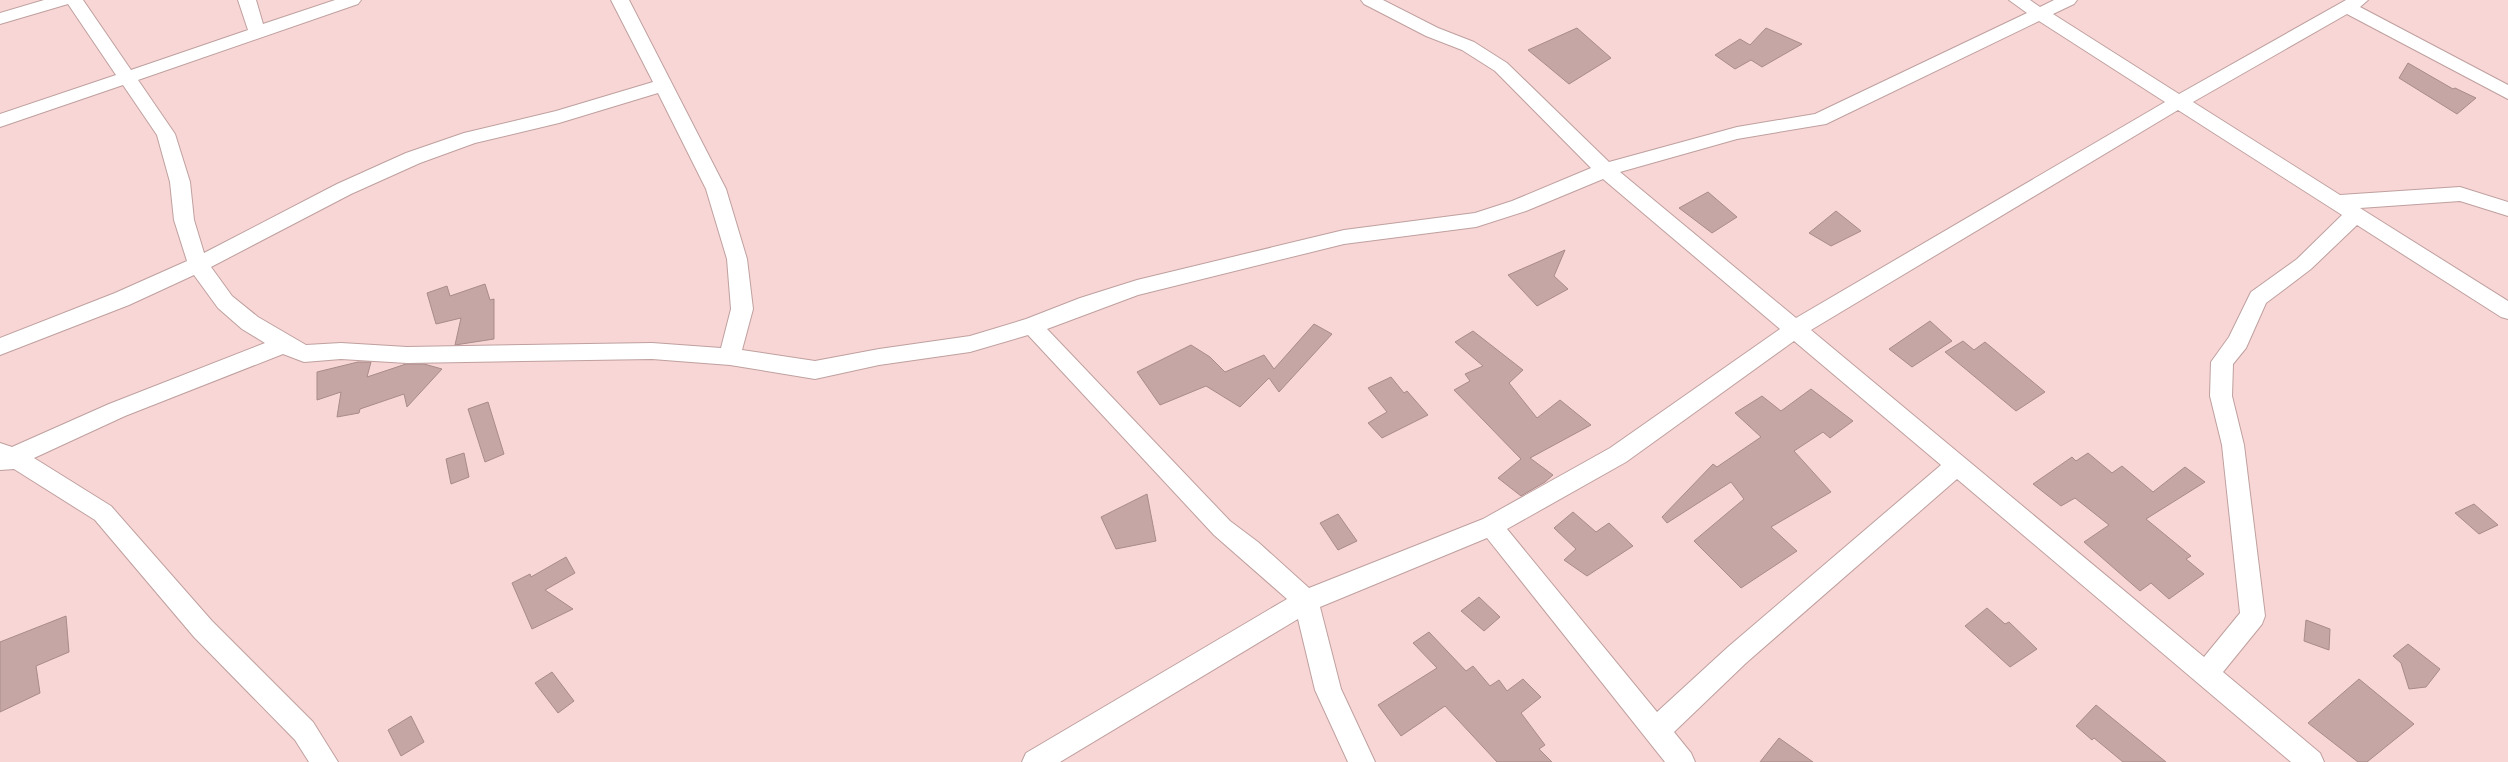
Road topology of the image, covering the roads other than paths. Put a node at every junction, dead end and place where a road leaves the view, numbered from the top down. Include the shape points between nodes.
1 (63, 0) edge
2 (74, 0) edge
3 (247, 0) edge
4 (352, 0) edge
5 (620, 0) edge
6 (1370, 0) edge
7 (2018, 0) edge
8 (2068, 0) edge
9 (2353, 4) edge
10 (2040, 14) junction
11 (0, 19) edge
12 (257, 32) junction
13 (126, 76) junction
14 (662, 85) junction
15 (2508, 93) edge
16 (2177, 102) junction
17 (0, 121) edge
18 (1605, 170) junction
19 (2346, 208) junction
20 (2508, 209) edge
21 (198, 265) junction
22 (2508, 311) edge
23 (1032, 326) junction
24 (1795, 329) junction
25 (284, 345) junction
26 (0, 347) edge
27 (730, 357) junction
28 (4, 458) edge
29 (1957, 465) junction
30 (1491, 526) junction
31 (1306, 601) junction
32 (2206, 674) junction
33 (1656, 731) junction
34 (325, 762) edge
35 (1035, 762) edge
36 (1362, 762) edge
37 (1682, 762) edge
38 (2310, 762) edge

1 - 11 street
2 - 13 street
3 - 12 street
4 - 12 street
5 - 14 street
6 - 18 street via 1432,32 1468,46 1501,67
7 - 10 street
8 - 10 street
9 - 15 street
9 - 16 street
10 - 16 street
10 - 18 street via 1819,120 1737,133
12 - 13 street
13 - 17 street
13 - 21 street via 166,134 180,182 184,220
14 - 21 street via 559,117 471,138 413,158 344,189
14 - 27 street via 716,189 737,259 742,308
16 - 19 street
16 - 24 street
18 - 23 street via 1519,206 1476,220 1344,237 1260,257 1137,288
18 - 24 street
19 - 20 street via 2460,194
19 - 22 street
19 - 32 street via 2304,264 2258,298 2238,342 2222,362 2221,396 2233,445 2253,616
21 - 25 street via 225,302 250,323
21 - 26 street via 122,299
23 - 27 street via 970,344 879,357 815,370
23 - 31 street via 1222,528
24 - 29 street
24 - 30 street via 1618,454
25 - 27 street via 304,354 341,351 407,355 652,350
25 - 28 street via 117,410
28 - 34 street via 103,513 203,629 304,732
29 - 32 street
29 - 33 street via 1737,655
30 - 31 street
30 - 33 street
31 - 35 street
31 - 36 street via 1328,690
32 - 38 street
33 - 37 street

